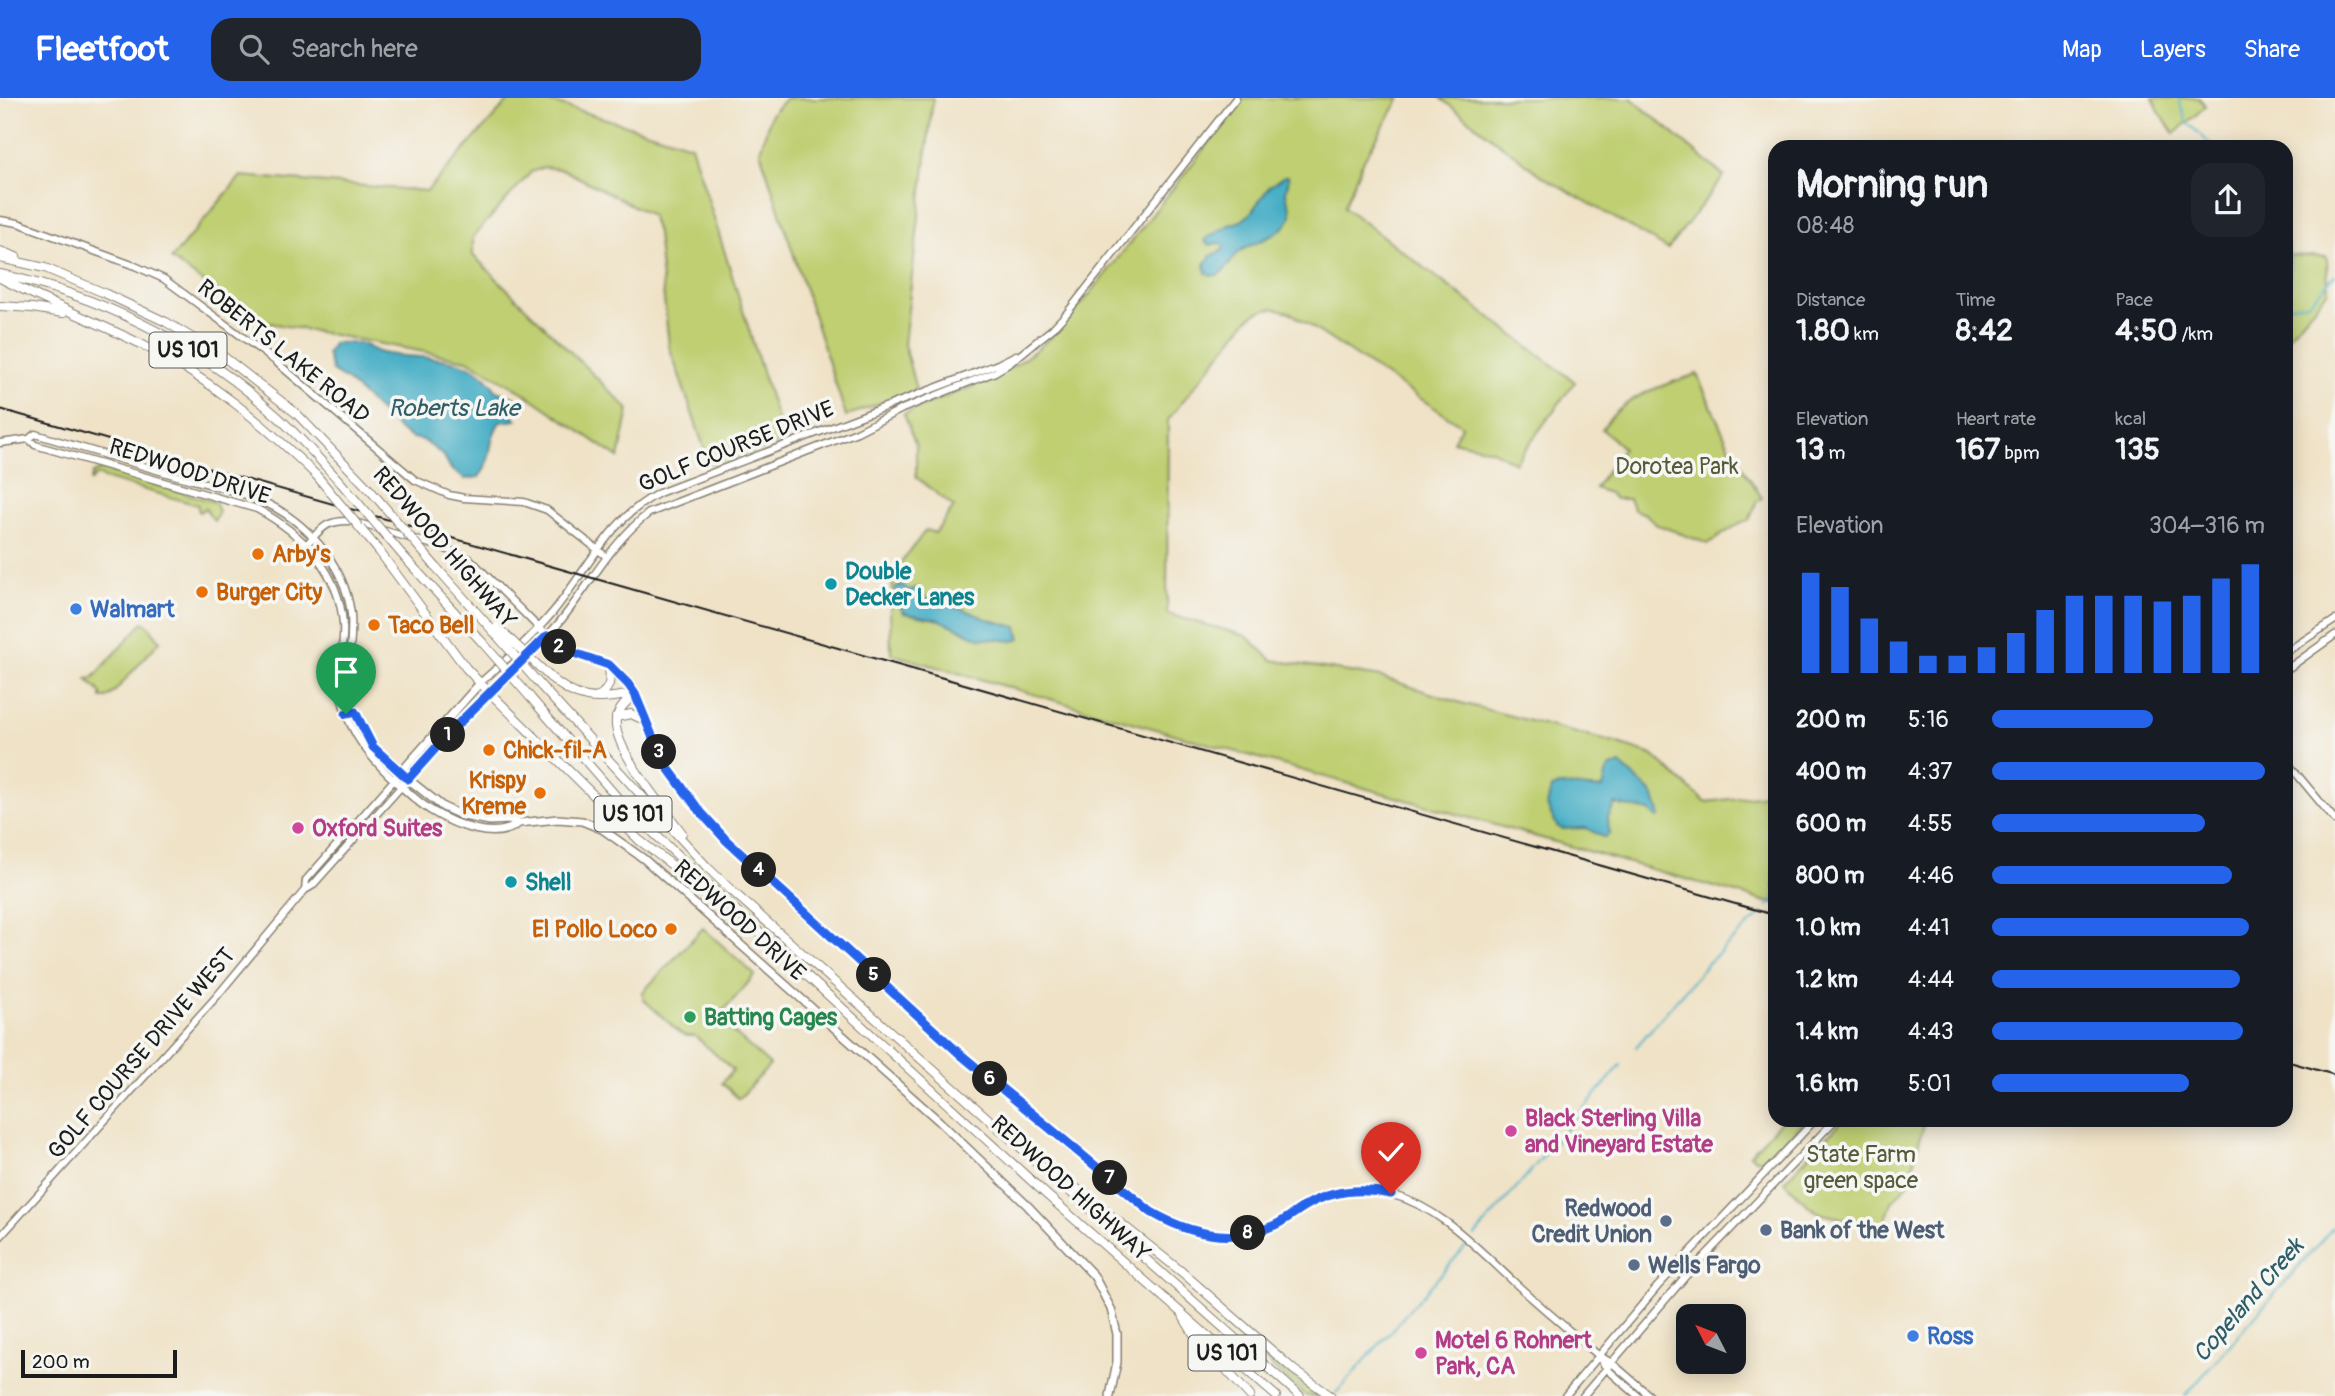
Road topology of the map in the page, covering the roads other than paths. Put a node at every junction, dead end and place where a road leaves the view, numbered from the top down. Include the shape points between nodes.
1 (1236, 98) edge
2 (0, 220) edge
3 (0, 251) edge
4 (0, 258) edge
5 (46, 268) junction
6 (0, 276) edge
7 (0, 306) edge
8 (89, 321) junction
9 (1024, 351) junction
10 (29, 439) junction
11 (0, 443) edge
12 (313, 538) junction
13 (306, 545) junction
14 (597, 551) junction
15 (607, 557) junction
16 (344, 583) junction
17 (336, 587) junction
18 (2335, 620) edge
19 (538, 628) junction
20 (495, 629) junction
21 (2335, 635) edge
22 (547, 636) junction
23 (342, 647) junction
24 (2293, 647) edge
25 (351, 648) junction
26 (609, 665) junction
27 (2293, 665) edge
28 (480, 683) junction
29 (489, 693) junction
30 (635, 694) junction
31 (597, 697) junction
32 (355, 712) junction
33 (346, 714) junction
34 (616, 717) junction
35 (646, 722) junction
36 (2293, 769) edge
37 (400, 772) junction
38 (408, 779) junction
39 (394, 780) junction
40 (401, 786) junction
41 (2335, 820) edge
42 (519, 823) junction
43 (707, 867) junction
44 (305, 890) junction
45 (747, 921) junction
46 (983, 1114) junction
47 (1808, 1127) edge
48 (1828, 1127) edge
49 (0, 1237) edge
50 (1179, 1309) junction
51 (1598, 1356) junction
52 (1609, 1366) junction
53 (1110, 1396) edge
54 (1250, 1396) edge
55 (1276, 1396) edge
56 (1300, 1396) edge
57 (1331, 1396) edge
58 (1564, 1396) edge
59 (1583, 1396) edge
60 (1638, 1396) edge
61 (1650, 1396) edge

1 - 9 street, GOLF COURSE DRIVE via 1067,313
2 - 14 street, ROBERTS LAKE ROAD via 164,279 275,361 415,480 464,499 524,502 547,510
3 - 5 highway
4 - 5 highway, REDWOOD HIGHWAY / US 101
5 - 20 highway, REDWOOD HIGHWAY / US 101, bridge via 166,322 225,356 296,412
6 - 8 highway
6 - 45 highway, REDWOOD HIGHWAY / US 101, bridge via 83,297 144,324 260,402 341,483 623,804
7 - 8 highway via 57,312
8 - 28 highway, bridge via 143,345 197,377 278,438 317,476 379,551
9 - 14 street, GOLF COURSE DRIVE via 659,493 624,517
9 - 15 street, GOLF COURSE DRIVE via 996,372 902,409 858,432 649,513
10 - 11 street, REDWOOD DRIVE
10 - 12 street, REDWOOD DRIVE via 35,434 258,500
10 - 13 street, REDWOOD DRIVE via 257,509
12 - 13 street
12 - 16 street, REDWOOD DRIVE
12 - 19 street via 328,523 351,521 458,553 479,567
13 - 17 street, REDWOOD DRIVE
14 - 15 street, ROBERTS LAKE ROAD
14 - 19 street, GOLF COURSE DRIVE
15 - 22 street, GOLF COURSE DRIVE
16 - 17 street
16 - 25 street, REDWOOD DRIVE via 351,614
17 - 23 street, REDWOOD DRIVE via 344,626
18 - 24 street
19 - 22 street
19 - 28 street, GOLF COURSE DRIVE
20 - 31 highway, bridge via 573,694
20 - 43 highway, REDWOOD HIGHWAY / US 101, bridge via 541,686
21 - 27 street
22 - 26 street via 562,649
22 - 29 street, GOLF COURSE DRIVE
23 - 25 street
23 - 33 street, REDWOOD DRIVE via 339,682
25 - 32 street, REDWOOD DRIVE via 349,690
26 - 30 street
26 - 31 highway via 609,686
28 - 29 highway
28 - 37 main road, GOLF COURSE DRIVE
29 - 38 main road, GOLF COURSE DRIVE
29 - 45 highway via 639,840
30 - 31 highway
30 - 34 highway
30 - 35 street
32 - 33 street
32 - 37 street, REDWOOD DRIVE via 373,747
33 - 39 street, REDWOOD DRIVE via 360,744
34 - 35 highway via 631,714
34 - 43 highway via 620,744
35 - 51 street via 677,783 720,834 960,1054 1151,1212 1189,1231 1229,1237 1275,1225 1322,1197 1353,1190 1391,1194 1420,1205 1465,1237
36 - 41 street
37 - 38 street, REDWOOD DRIVE
37 - 39 main road, GOLF COURSE DRIVE
38 - 40 street
38 - 42 main road, REDWOOD DRIVE via 456,813
39 - 40 main road, REDWOOD DRIVE
39 - 44 street via 306,880
40 - 42 main road, REDWOOD DRIVE via 432,811 461,825 510,830
40 - 44 street
42 - 53 main road, REDWOOD DRIVE via 572,818 615,837 912,1097 1028,1206 1094,1276 1111,1309 1117,1362
43 - 46 highway, REDWOOD HIGHWAY / US 101
44 - 49 street, GOLF COURSE DRIVE WEST via 217,996
45 - 50 highway, REDWOOD HIGHWAY / US 101
46 - 56 highway, REDWOOD HIGHWAY / US 101
46 - 57 highway
47 - 51 street
48 - 52 street via 1684,1278
50 - 54 highway via 1193,1333
50 - 55 highway, REDWOOD HIGHWAY / US 101
51 - 52 street
51 - 58 street
52 - 59 street
52 - 60 street
52 - 61 street

